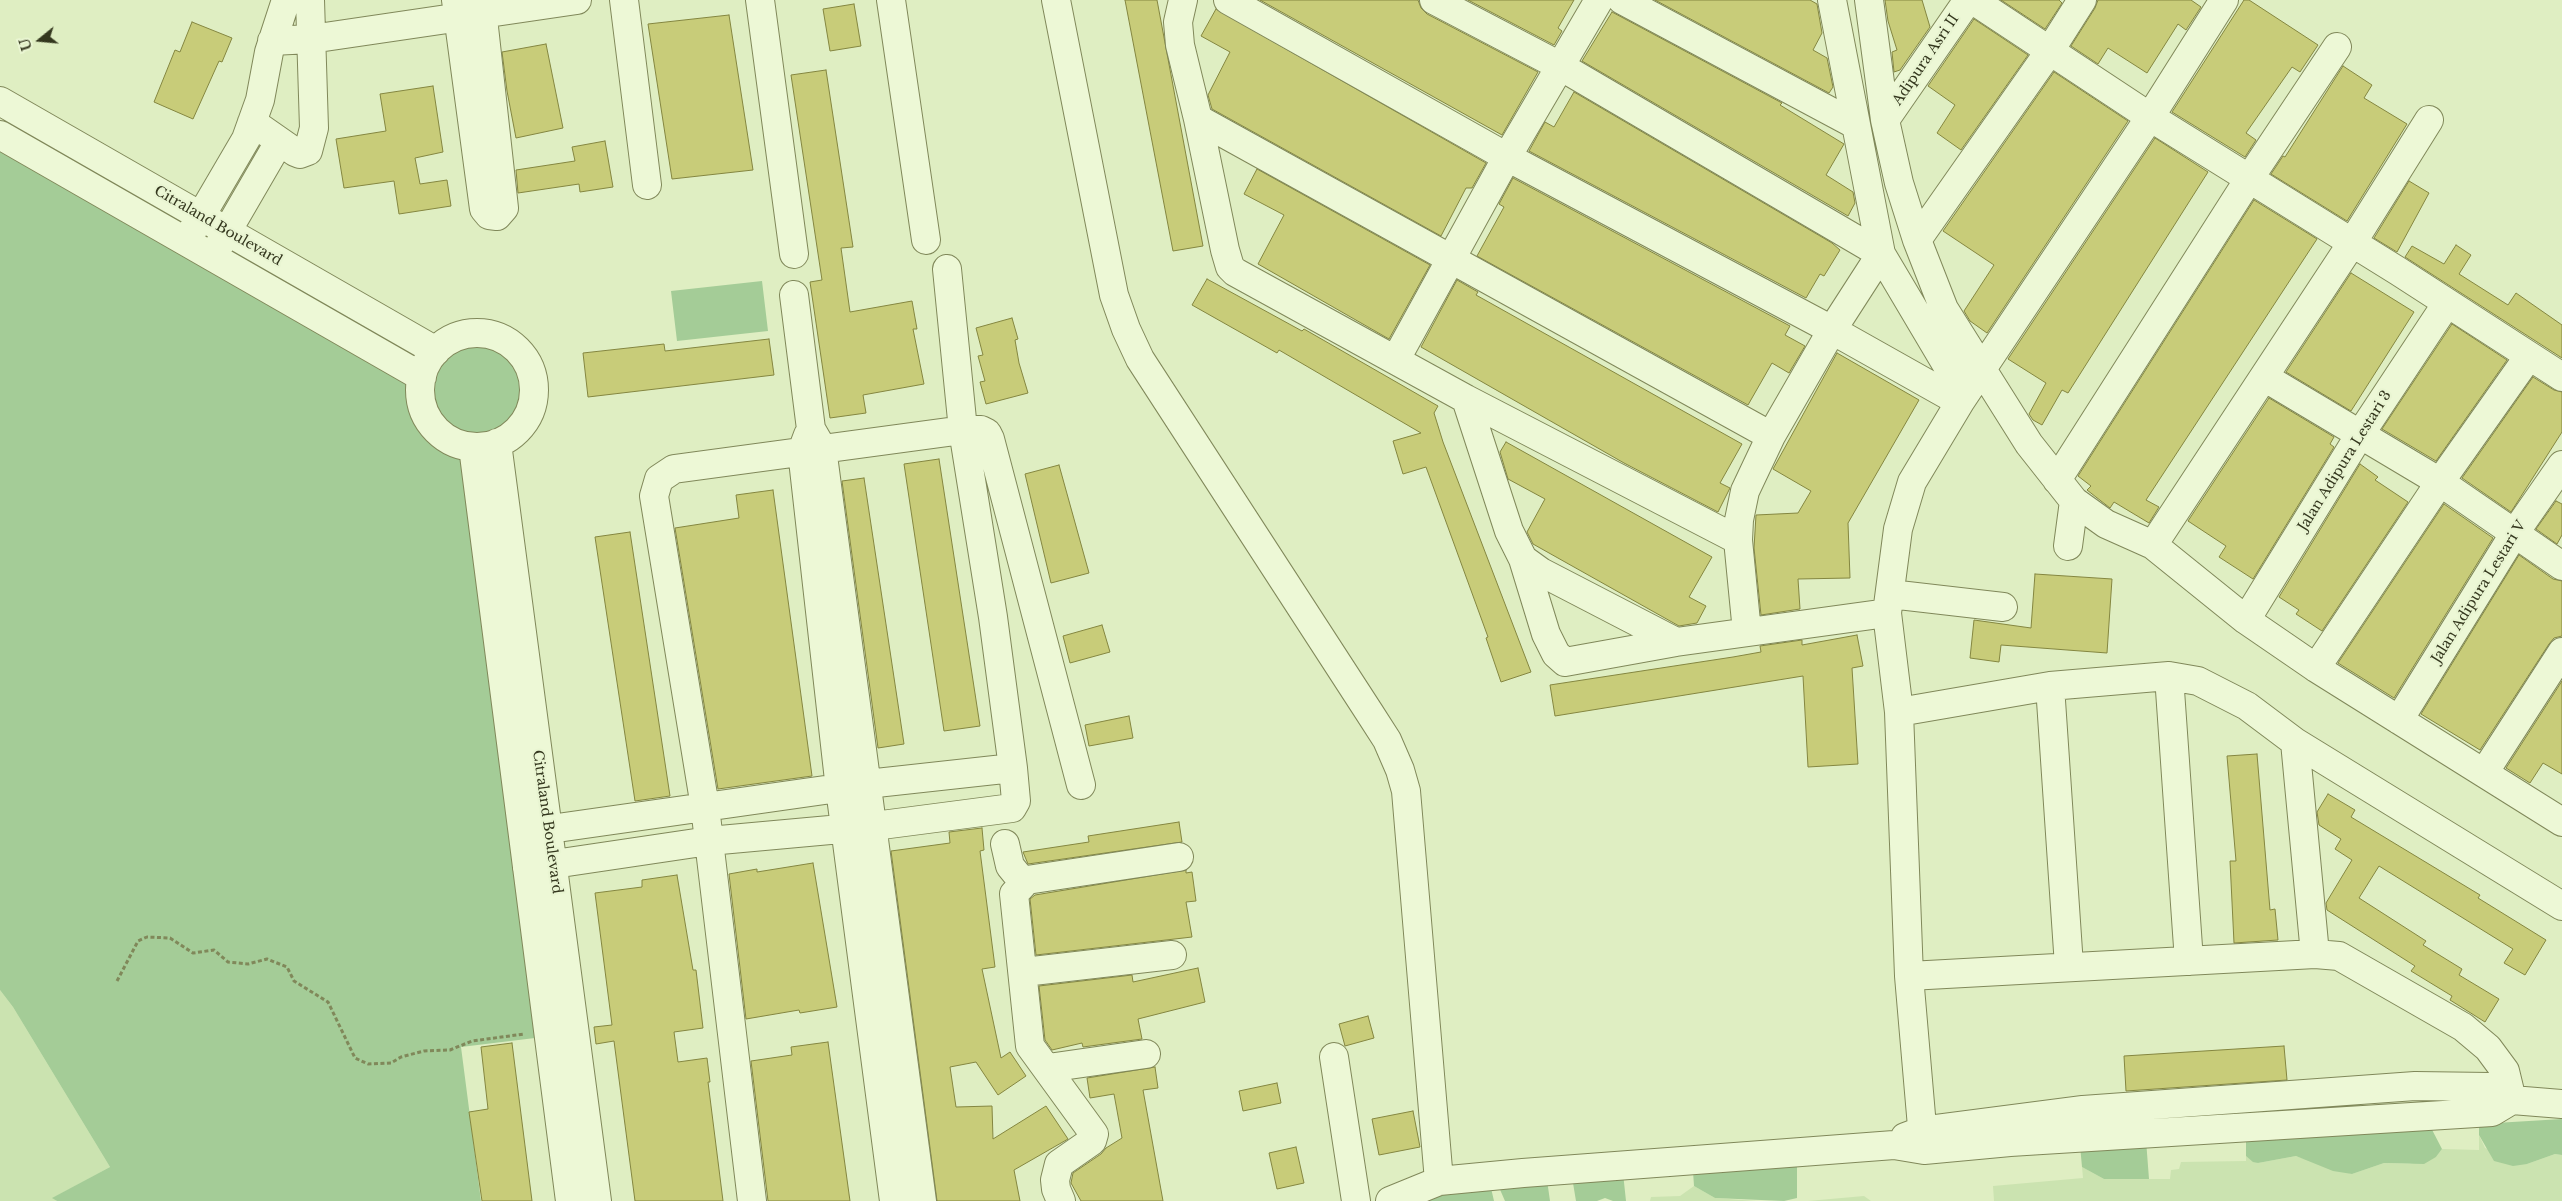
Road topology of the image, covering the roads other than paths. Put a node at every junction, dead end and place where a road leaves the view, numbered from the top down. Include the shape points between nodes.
1 (577, 0) edge
2 (624, 0) edge
3 (760, 0) edge
4 (891, 0) edge
5 (1056, 0) edge
6 (1228, 0) edge
7 (1434, 0) edge
8 (1599, 0) edge
9 (1622, 0) edge
10 (1869, 0) edge
11 (1968, 0) edge
12 (1973, 0) edge
13 (2082, 0) edge
14 (2224, 0) edge
15 (303, 2) edge
16 (1181, 2) edge
17 (1830, 2) edge
18 (470, 7) edge
19 (311, 39) junction
20 (272, 41) junction
21 (2337, 47) dead end
22 (2049, 52) junction
23 (1560, 66) junction
24 (0, 101) edge
25 (2150, 117) junction
26 (1198, 119) junction
27 (1885, 120) junction
28 (2428, 120) dead end
29 (252, 122) junction
30 (1856, 125) junction
31 (0, 135) edge
32 (279, 142) junction
33 (1508, 157) junction
34 (2249, 178) junction
35 (647, 186) dead end
36 (201, 216) junction
37 (227, 231) junction
38 (926, 240) dead end
39 (1917, 240) junction
40 (186, 242) junction
41 (2352, 242) junction
42 (794, 254) dead end
43 (1881, 254) junction
44 (213, 257) junction
45 (1450, 259) junction
46 (947, 269) dead end
47 (794, 295) dead end
48 (2447, 303) junction
49 (1832, 330) junction
50 (436, 351) junction
51 (2529, 356) junction
52 (1396, 359) junction
53 (422, 377) junction
54 (2264, 377) junction
55 (2562, 377) edge
56 (1970, 387) junction
57 (1466, 400) junction
58 (963, 430) junction
59 (1770, 436) junction
60 (2359, 436) junction
61 (812, 443) junction
62 (485, 445) junction
63 (2562, 466) edge
64 (2057, 480) junction
65 (2440, 482) junction
66 (2074, 501) junction
67 (2514, 534) junction
68 (1738, 540) junction
69 (2153, 544) junction
70 (2068, 546) dead end
71 (1523, 560) junction
72 (2562, 566) edge
73 (1889, 604) junction
74 (2003, 607) dead end
75 (1034, 611) junction
76 (993, 617) junction
77 (2246, 620) junction
78 (1747, 632) junction
79 (1676, 642) junction
80 (2562, 652) edge
81 (2316, 668) junction
82 (2169, 676) junction
83 (2050, 686) junction
84 (1899, 712) junction
85 (2398, 720) junction
86 (2295, 742) junction
87 (1013, 768) junction
88 (2484, 773) junction
89 (867, 784) junction
90 (1081, 786) dead end
91 (840, 788) junction
92 (705, 807) junction
93 (2562, 821) edge
94 (874, 826) junction
95 (846, 828) junction
96 (535, 831) junction
97 (709, 841) junction
98 (1005, 844) dead end
99 (1179, 857) dead end
100 (540, 866) junction
101 (1023, 882) junction
102 (2562, 906) edge
103 (2314, 954) junction
104 (1172, 955) dead end
105 (2189, 961) junction
106 (2069, 966) junction
107 (1024, 972) junction
108 (1909, 976) junction
109 (902, 1050) junction
110 (875, 1053) junction
111 (1146, 1054) dead end
112 (1334, 1057) dead end
113 (1048, 1068) junction
114 (2512, 1100) junction
115 (2562, 1104) edge
116 (1923, 1141) junction
117 (1438, 1181) junction
118 (570, 1201) edge
119 (597, 1201) edge
120 (752, 1201) edge
121 (894, 1201) edge
122 (922, 1201) edge
123 (1061, 1201) edge
124 (1356, 1201) edge
125 (1390, 1201) edge

1 - 18 street
2 - 35 street
3 - 42 street
4 - 38 street
5 - 117 street via 1114,295 1126,329 1140,359 1370,712 1400,770 1406,791
6 - 33 street
7 - 23 street
8 - 23 street
9 - 30 street
10 - 27 street
11 - 27 street, Adipura Asri II
12 - 22 street
13 - 22 street
14 - 25 street
15 - 19 street
15 - 20 street
16 - 26 street via 1178,22 1180,45
17 - 30 street
18 - 18 street via 504,208 497,216 489,215 484,209
18 - 19 street
19 - 20 street
19 - 32 street via 314,128 308,151 300,154
20 - 29 street
21 - 34 street
22 - 25 street
22 - 39 street
23 - 33 street
23 - 43 street
24 - 36 street, Citraland Boulevard
25 - 34 street
25 - 56 street
26 - 45 street
26 - 52 street via 1230,266 1241,277
27 - 39 street via 1899,183
28 - 41 street
29 - 32 street
29 - 36 street via 246,139
30 - 43 street
31 - 40 street
32 - 37 street
33 - 45 street
33 - 49 street
34 - 41 street
34 - 64 street
36 - 37 street, Citraland Boulevard
36 - 40 street
37 - 44 street
37 - 50 street, Citraland Boulevard
39 - 56 street
40 - 44 street
41 - 48 street
41 - 54 street
43 - 49 street
43 - 56 street via 1948,367
44 - 53 street
45 - 52 street
45 - 59 street
46 - 58 street
47 - 61 street
48 - 51 street
48 - 60 street, Jalan Adipura Lestari 3
49 - 56 street
49 - 59 street
50 - 53 street via 428,360
50 - 62 street via 450,340 478,333 506,342 527,363 534,392 525,420 516,432
51 - 55 street
51 - 65 street
52 - 57 street
53 - 62 street via 422,403 436,429 447,439
54 - 60 street
54 - 69 street
56 - 64 street via 2028,444
56 - 73 street via 1912,482 1898,529
57 - 68 street
57 - 71 street via 1509,531
58 - 61 street
58 - 75 street via 981,430 990,439
58 - 76 street
59 - 68 street via 1745,492
60 - 65 street
60 - 77 street, Jalan Adipura Lestari 3
61 - 89 street
61 - 91 street
61 - 92 street via 674,469 659,479 654,496
62 - 96 street, Citraland Boulevard
63 - 67 street, Jalan Adipura Lestari V
64 - 66 street
65 - 67 street
65 - 81 street
66 - 69 street via 2106,524
66 - 70 street
67 - 72 street
67 - 85 street, Jalan Adipura Lestari V
68 - 78 street
69 - 77 street
71 - 79 street
71 - 79 street via 1546,634 1556,654 1565,662
73 - 74 street
73 - 78 street
73 - 84 street
75 - 76 street
75 - 90 street
76 - 87 street
77 - 81 street
78 - 79 street
80 - 88 street
81 - 85 street
82 - 83 street
82 - 86 street via 2198,682 2247,706
82 - 105 street
83 - 84 street
83 - 106 street
84 - 108 street
85 - 88 street
86 - 102 street
86 - 103 street
87 - 89 street
87 - 94 street via 1016,801 1008,810
88 - 93 street
89 - 91 street
89 - 94 street
91 - 92 street
91 - 95 street
92 - 96 street
92 - 97 street
94 - 95 street
94 - 109 street
95 - 97 street
95 - 110 street
96 - 100 street, Citraland Boulevard
97 - 100 street
97 - 120 street
98 - 101 street via 1010,866
99 - 101 street
100 - 118 street, Citraland Boulevard via 548,1031
100 - 119 street, Citraland Boulevard
101 - 107 street via 1013,898
103 - 105 street
103 - 114 street via 2339,956 2463,1027 2488,1048 2505,1071
104 - 107 street
105 - 106 street
106 - 108 street
107 - 113 street via 1028,1038 1035,1056
108 - 116 street
109 - 110 street
109 - 122 street
110 - 121 street
111 - 113 street
112 - 124 street
113 - 123 street via 1094,1134 1092,1140 1058,1164 1055,1180
114 - 115 street
114 - 116 street via 2490,1087 2415,1086 2083,1110
116 - 117 street
117 - 125 street

